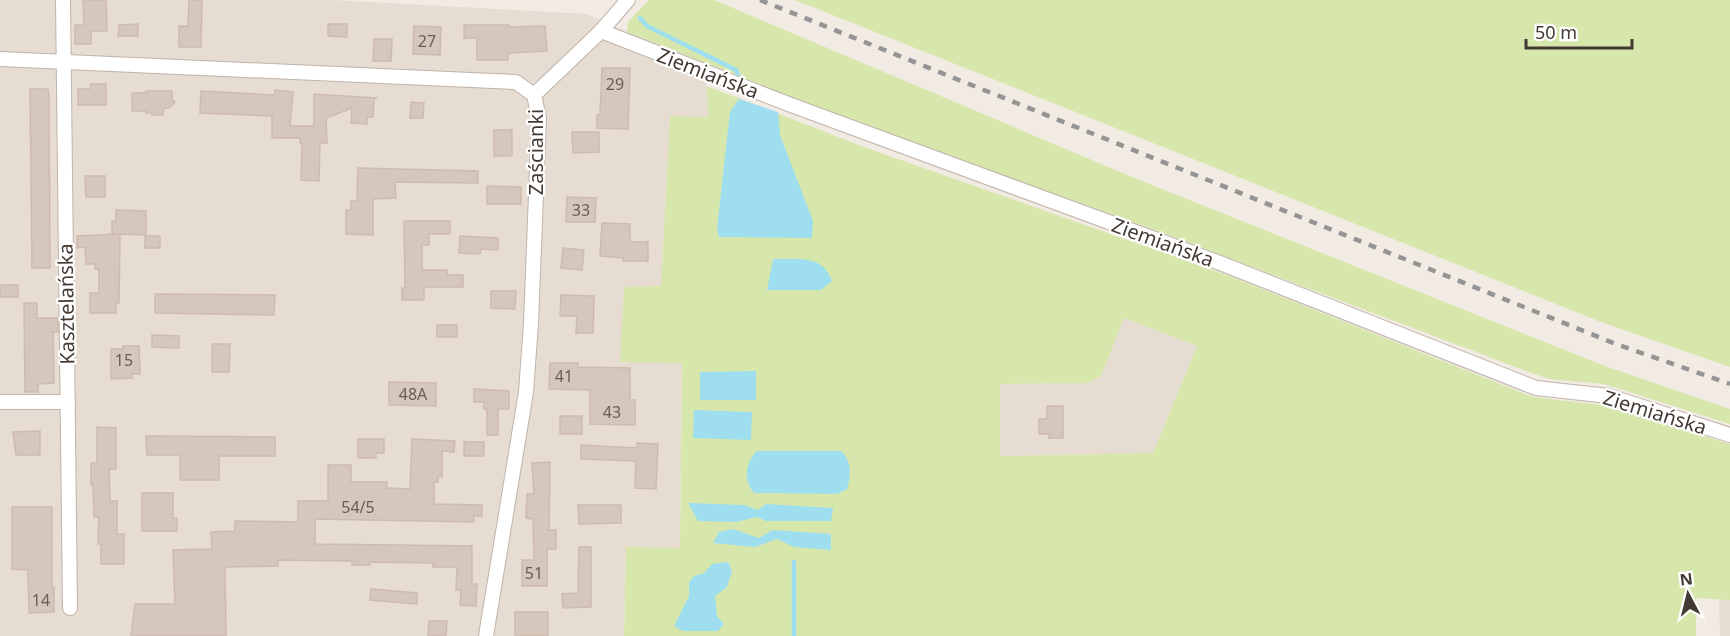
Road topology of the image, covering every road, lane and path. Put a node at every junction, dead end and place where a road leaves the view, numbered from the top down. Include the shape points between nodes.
1 (63, 0) edge
2 (628, 0) edge
3 (601, 31) junction
4 (0, 59) edge
5 (63, 63) junction
6 (534, 95) junction
7 (0, 402) edge
8 (68, 402) junction
9 (1730, 435) edge
10 (70, 608) dead end
11 (486, 636) edge

1 - 5 street, Kasztelańska
2 - 3 street
3 - 6 street
3 - 9 street, Ziemiańska via 1220,263 1536,388 1609,396
4 - 5 street, Zaścianki
5 - 6 street, Zaścianki via 516,82
5 - 8 street, Kasztelańska
6 - 11 street, Zaścianki via 539,118 526,393
7 - 8 street
8 - 10 street, Kasztelańska

